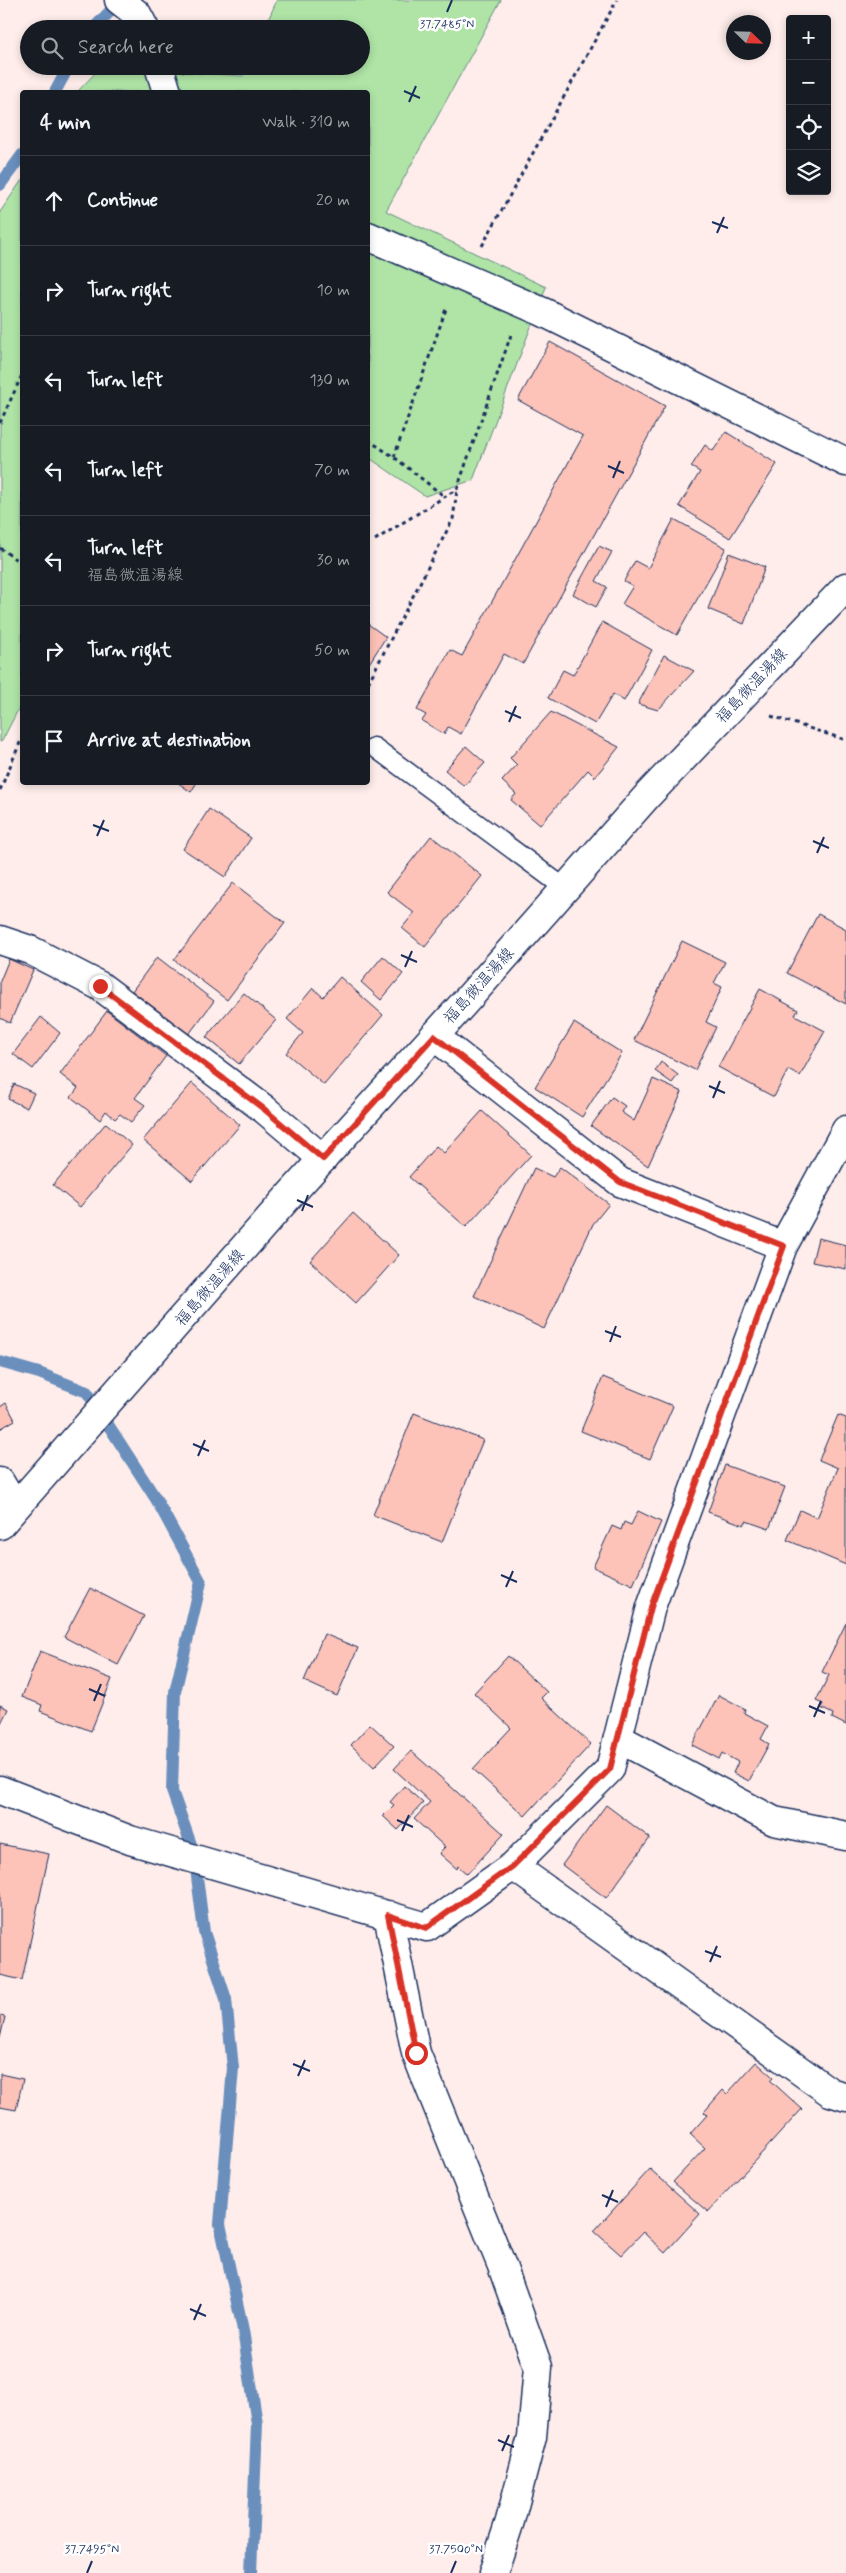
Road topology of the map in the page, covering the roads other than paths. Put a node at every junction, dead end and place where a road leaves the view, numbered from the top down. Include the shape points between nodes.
1 (119, 0) edge
2 (140, 20) edge
3 (162, 75) edge
4 (166, 90) edge
5 (370, 237) edge
6 (846, 462) edge
7 (846, 587) edge
8 (374, 747) dead end
9 (566, 888) junction
10 (0, 940) edge
11 (434, 1036) junction
12 (846, 1130) edge
13 (323, 1159) junction
14 (784, 1246) junction
15 (0, 1482) edge
16 (8, 1516) edge
17 (618, 1738) junction
18 (0, 1790) edge
19 (846, 1836) edge
20 (513, 1866) junction
21 (388, 1915) junction
22 (846, 2097) edge
23 (493, 2573) edge

1 - 2 street
3 - 4 street
5 - 6 street via 522,304
7 - 9 street, 福島微温湯線 via 648,795
8 - 9 lane
9 - 11 street, 福島微温湯線
10 - 13 street via 30,950 100,986 264,1109
11 - 13 street, 福島微温湯線
11 - 14 street via 620,1182
12 - 14 street
13 - 16 street, 福島微温湯線
14 - 17 street via 651,1607
15 - 16 street
17 - 19 street via 774,1822
17 - 20 street via 610,1769
18 - 21 street via 130,1840
20 - 21 street via 426,1928
20 - 22 street via 830,2092
21 - 23 street via 416,2053 502,2266 538,2367 532,2437

